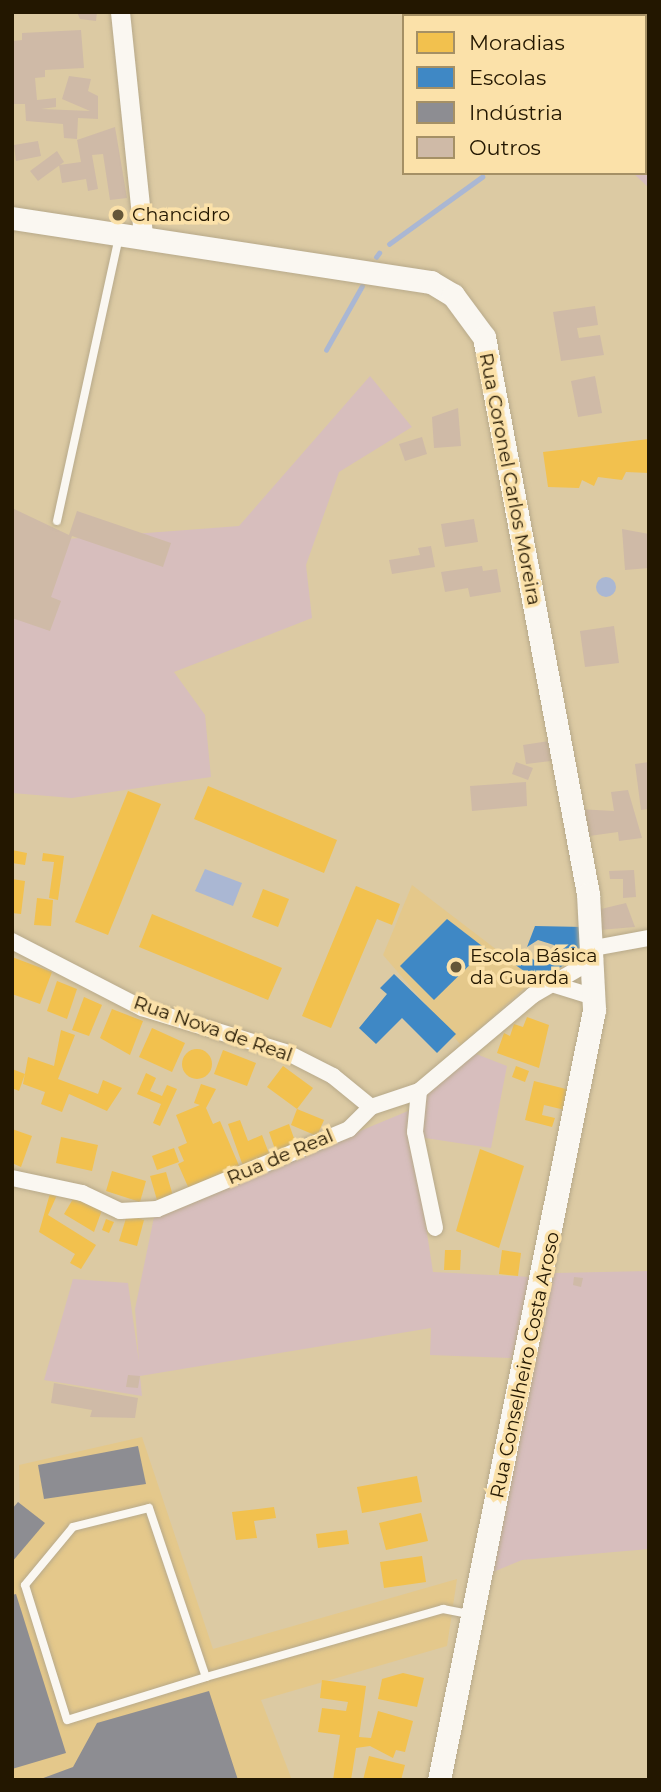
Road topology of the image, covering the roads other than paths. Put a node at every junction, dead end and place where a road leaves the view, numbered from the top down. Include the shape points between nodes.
1 (120, 12) edge
2 (12, 218) edge
3 (119, 233) junction
4 (143, 236) junction
5 (57, 521) dead end
6 (649, 938) edge
7 (12, 941) edge
8 (594, 954) junction
9 (552, 984) junction
10 (594, 997) junction
11 (419, 1091) junction
12 (371, 1107) junction
13 (12, 1178) edge
14 (435, 1228) dead end
15 (472, 1615) junction
16 (206, 1677) junction
17 (439, 1780) edge

1 - 4 street
2 - 3 main road, Rua Coronel Carlos Moreira
3 - 4 main road, Rua Coronel Carlos Moreira
3 - 5 lane
4 - 8 main road, Rua Coronel Carlos Moreira via 431,282 470,316 488,361
6 - 8 street
7 - 12 street, Rua Nova de Real via 142,1007 288,1053 333,1076
8 - 9 street, Rua de Real
8 - 10 main road, Rua Conselheiro Costa Aroso
9 - 10 street
9 - 11 street, Rua de Real
10 - 15 main road, Rua Conselheiro Costa Aroso via 574,1130
11 - 12 street, Rua de Real
11 - 14 street via 415,1132
12 - 13 street, Rua de Real via 349,1129 143,1213
15 - 16 lane via 443,1609
15 - 17 main road, Rua Conselheiro Costa Aroso
16 - 16 lane via 149,1508 73,1527 25,1585 67,1720

